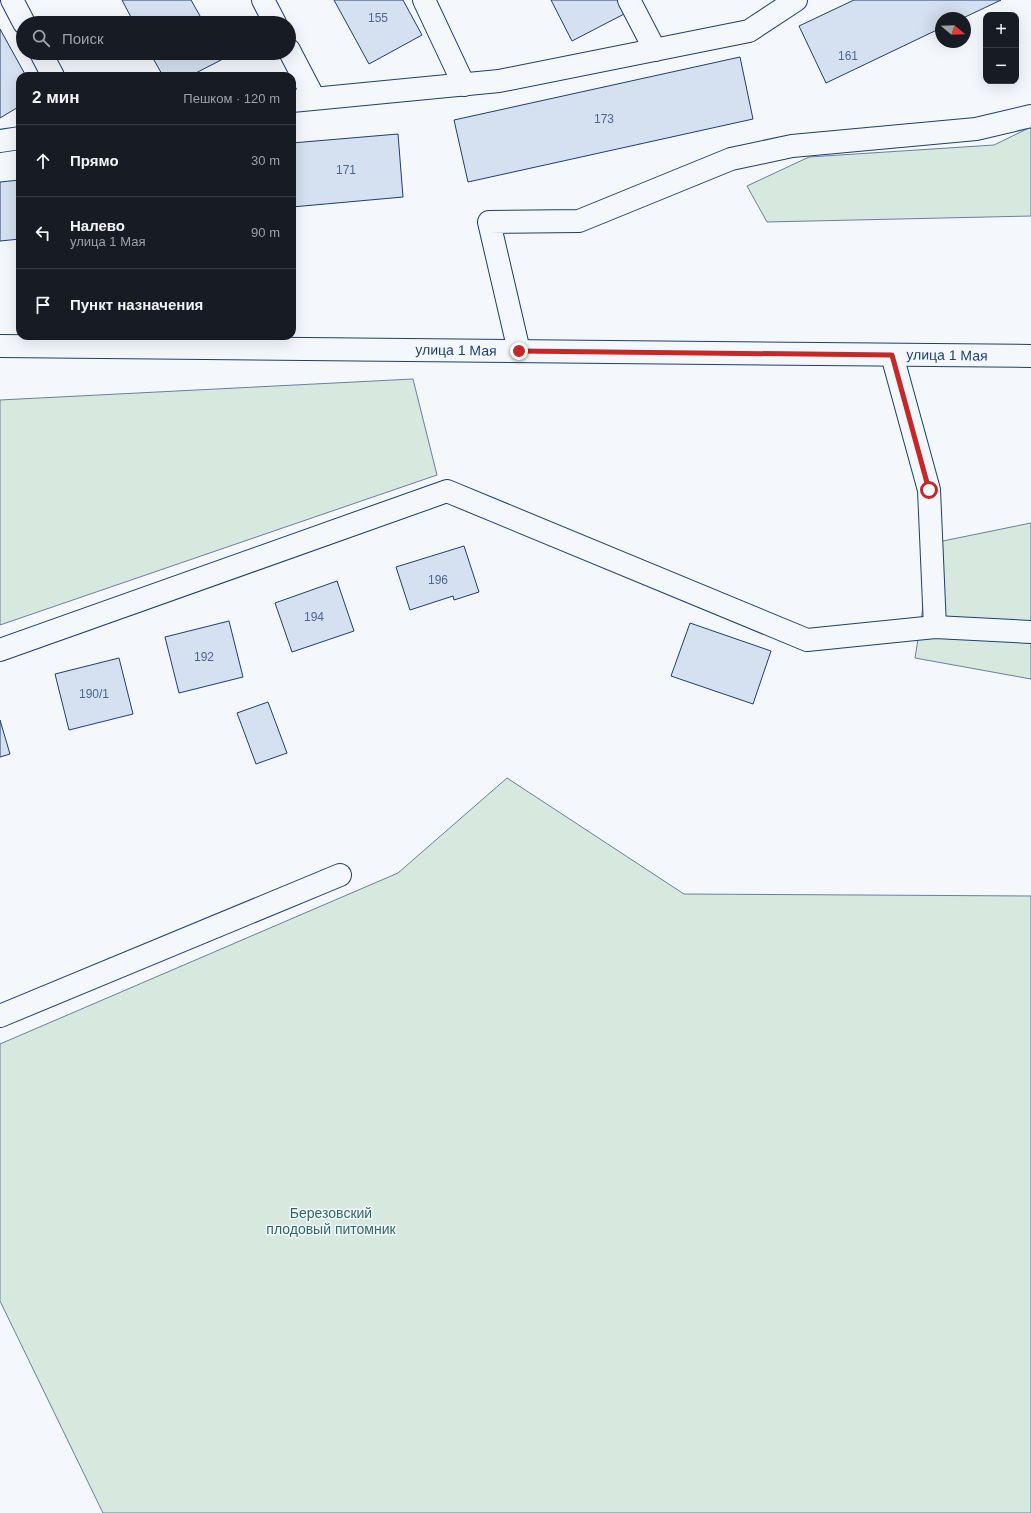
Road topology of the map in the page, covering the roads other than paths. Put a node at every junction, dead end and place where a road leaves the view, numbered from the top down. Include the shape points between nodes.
1 (12, 0) edge
2 (263, 0) edge
3 (424, 0) edge
4 (629, 0) edge
5 (796, 0) edge
6 (20, 16) edge
7 (271, 16) edge
8 (655, 50) junction
9 (45, 60) edge
10 (294, 60) edge
11 (51, 72) edge
12 (464, 85) junction
13 (314, 98) junction
14 (296, 100) edge
15 (1031, 116) edge
16 (16, 138) edge
17 (0, 140) edge
18 (0, 346) edge
19 (519, 351) junction
20 (892, 355) junction
21 (1031, 356) edge
22 (935, 626) junction
23 (1031, 632) edge
24 (0, 650) edge
25 (340, 876) dead end
26 (0, 1016) edge

1 - 6 street
2 - 7 street
3 - 12 street
4 - 8 street
5 - 8 street via 749,31
8 - 12 street via 499,81
9 - 11 street
10 - 13 street
12 - 13 street
13 - 14 street
15 - 19 street via 976,129 792,146 731,159 579,221 489,222
16 - 17 street
18 - 19 street, улица 1 Мая
19 - 20 street, улица 1 Мая
20 - 21 street, улица 1 Мая
20 - 22 street via 929,490
22 - 23 street
22 - 24 street via 807,640 447,491
25 - 26 street

